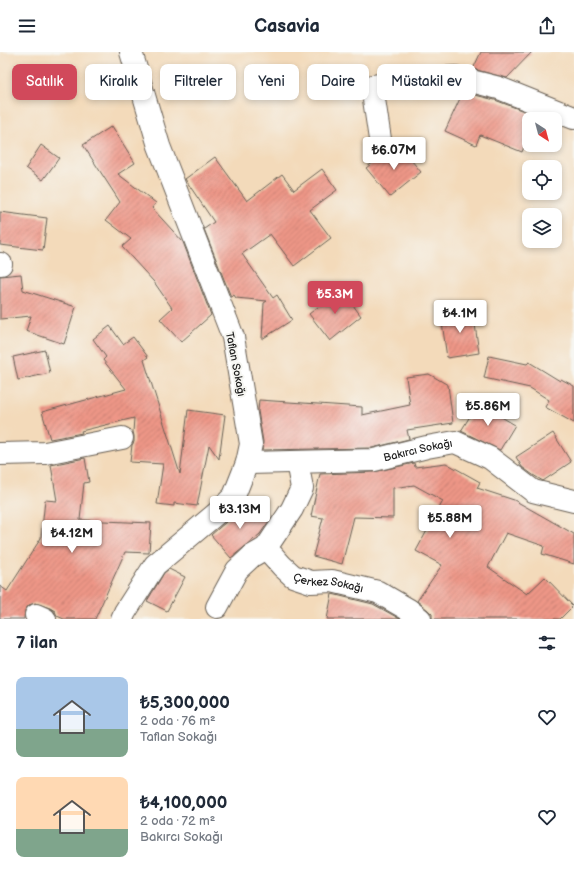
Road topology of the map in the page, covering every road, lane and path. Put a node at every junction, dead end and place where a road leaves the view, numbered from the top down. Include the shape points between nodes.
1 (132, 52) edge
2 (574, 118) edge
3 (381, 146) dead end
4 (122, 438) dead end
5 (0, 454) edge
6 (298, 462) junction
7 (247, 463) junction
8 (574, 501) edge
9 (266, 548) junction
10 (217, 607) dead end
11 (122, 619) edge
12 (420, 619) edge

1 - 7 street, Taflan Sokağı via 159,146 233,337 251,444
2 - 3 street via 499,88 456,77 404,81 372,86
4 - 5 street via 45,453
6 - 7 street, Bakırcı Sokağı
6 - 8 street, Bakırcı Sokağı via 374,460 454,442 490,458 533,491
6 - 9 street via 302,488 292,509
7 - 11 street, Taflan Sokağı via 234,496 155,565
9 - 10 street via 252,556 237,570
9 - 12 street, Çerkez Sokağı via 293,576 311,582 332,581 378,592

